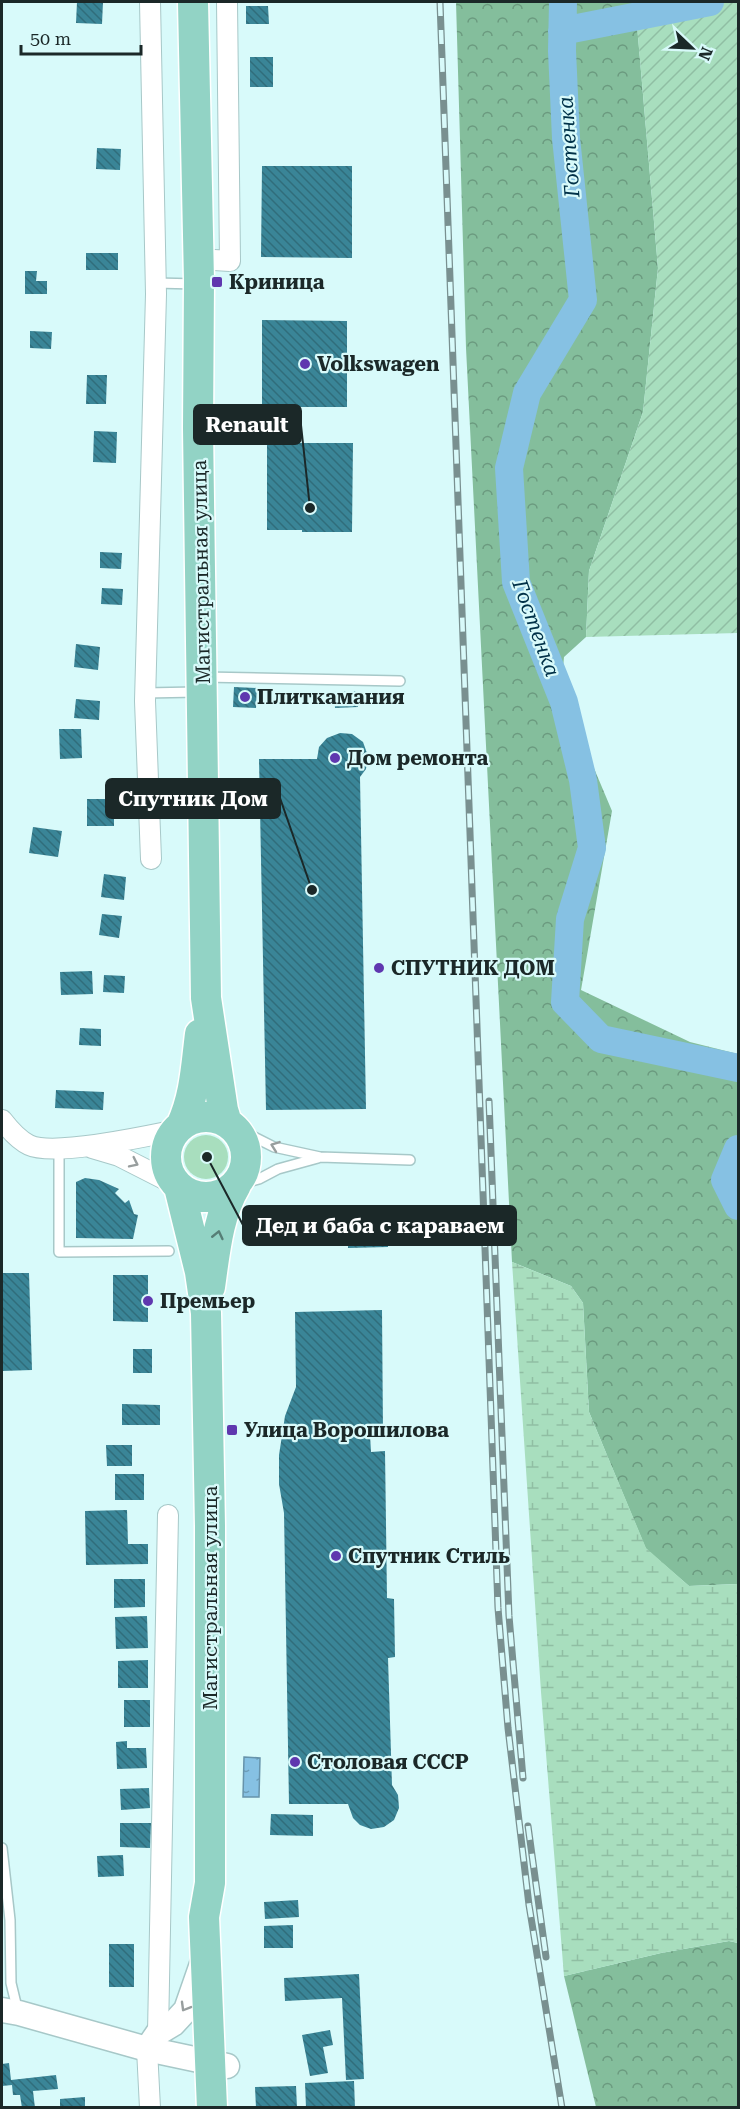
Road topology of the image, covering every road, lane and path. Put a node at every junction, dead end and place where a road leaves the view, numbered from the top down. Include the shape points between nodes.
1 (150, 2) edge
2 (193, 2) edge
3 (227, 2) edge
4 (199, 271) junction
5 (156, 282) junction
6 (400, 681) dead end
7 (202, 684) junction
8 (145, 693) junction
9 (151, 859) dead end
10 (206, 998) junction
11 (2, 1120) edge
12 (230, 1125) junction
13 (179, 1128) junction
14 (89, 1147) junction
15 (59, 1148) junction
16 (320, 1157) junction
17 (410, 1160) dead end
18 (236, 1185) junction
19 (178, 1186) junction
20 (169, 1251) dead end
21 (206, 1313) junction
22 (168, 1515) dead end
23 (2, 1848) edge
24 (210, 1883) junction
25 (206, 1953) junction
26 (10, 2011) edge
27 (152, 2041) junction
28 (219, 2065) junction
29 (150, 2108) edge
30 (212, 2108) edge
31 (228, 2108) edge

1 - 5 street
2 - 4 main road, Магистральная улица
3 - 4 street via 230,261
4 - 5 lane
4 - 7 main road, Магистральная улица
5 - 8 street
6 - 7 lane
7 - 8 lane
7 - 10 main road, Магистральная улица
8 - 9 street
10 - 12 main road, Магистральная улица via 223,1110
10 - 13 main road, Магистральная улица via 196,1077 188,1111
11 - 15 street via 28,1145
12 - 13 main road via 204,1117
16 -> 12 lane via 274,1147
12 - 18 main road, Магистральная улица via 243,1140 247,1157 244,1173
13 - 14 street
13 - 19 main road, Магистральная улица via 167,1147 166,1158
14 - 15 street
14 -> 19 street via 119,1156
15 - 20 lane via 59,1252
16 - 17 lane
16 - 18 lane
18 - 19 main road via 211,1197 194,1196
21 -> 18 main road, Магистральная улица via 218,1234 228,1197
19 - 21 main road, Магистральная улица via 191,1231
21 - 24 main road, Магистральная улица
22 - 27 street
23 - 26 lane via 10,1920
24 - 25 main road, Магистральная улица via 204,1917
24 - 28 main road, Магистральная улица via 220,1915
25 -> 27 street via 186,2010
25 - 28 main road, Магистральная улица
26 - 27 street
27 - 28 street
27 - 29 street
28 - 30 main road, Магистральная улица
28 - 31 main road, Магистральная улица

